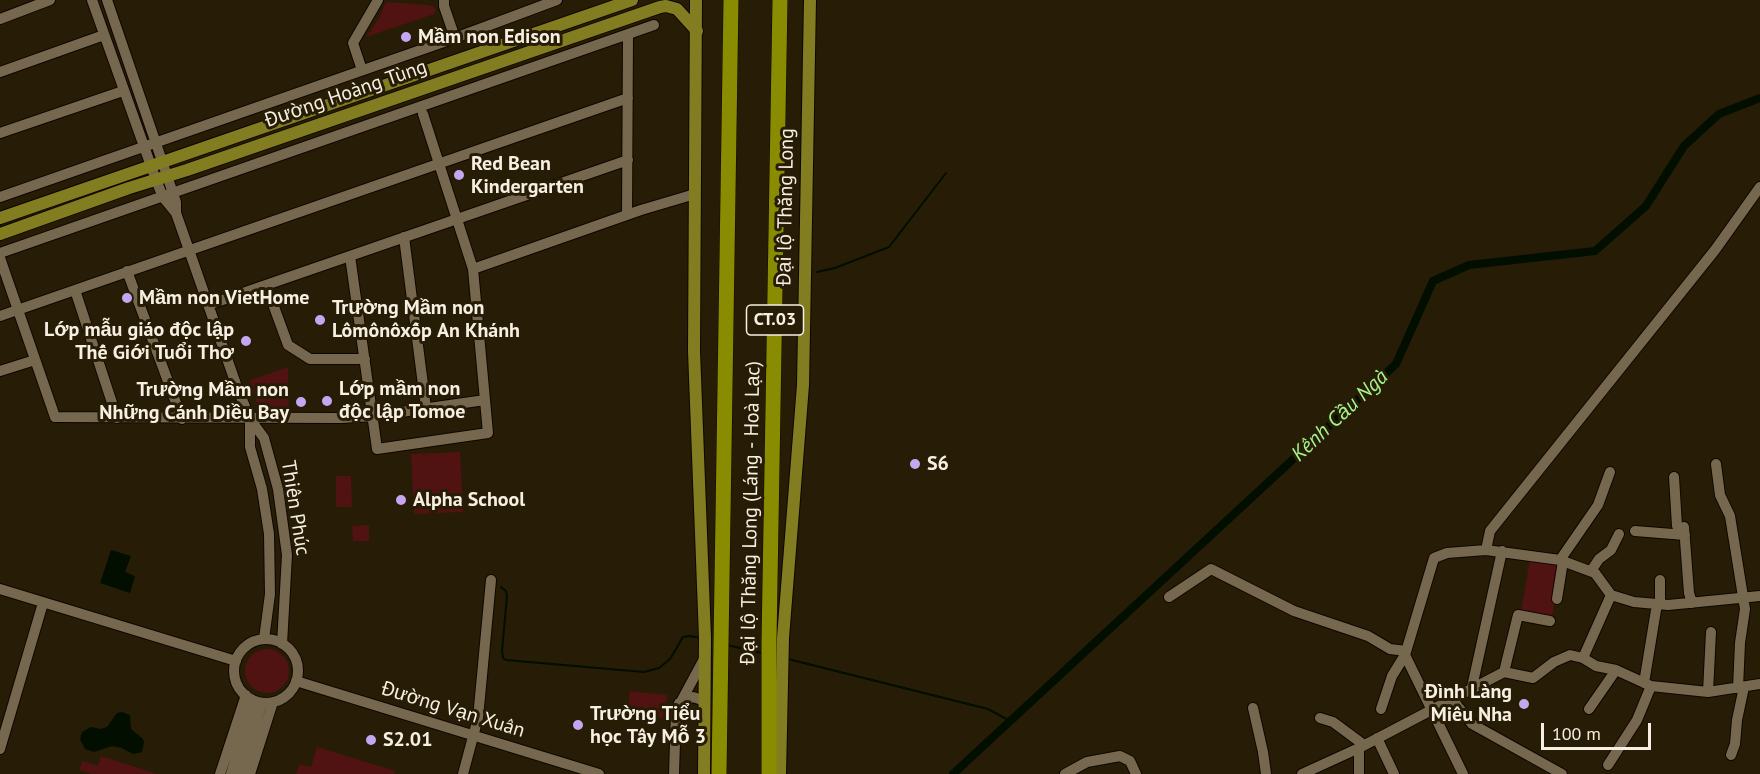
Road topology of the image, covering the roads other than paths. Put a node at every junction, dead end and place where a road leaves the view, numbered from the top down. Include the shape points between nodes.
1 (92, 0) edge
2 (106, 0) edge
3 (378, 0) edge
4 (444, 0) edge
5 (556, 0) edge
6 (632, 0) edge
7 (696, 0) edge
8 (730, 0) edge
9 (780, 0) edge
10 (810, 0) edge
11 (43, 1) edge
12 (0, 19) edge
13 (654, 25) dead end
14 (697, 31) junction
15 (104, 35) junction
16 (628, 35) junction
17 (455, 38) junction
18 (125, 55) junction
19 (112, 60) junction
20 (362, 70) junction
21 (0, 72) edge
22 (123, 91) junction
23 (628, 98) junction
24 (423, 114) dead end
25 (0, 133) edge
26 (149, 145) junction
27 (628, 160) junction
28 (439, 163) junction
29 (156, 165) junction
30 (161, 178) junction
31 (1760, 187) edge
32 (695, 194) junction
33 (168, 195) junction
34 (0, 196) edge
35 (1756, 200) edge
36 (627, 215) junction
37 (0, 218) edge
38 (457, 219) junction
39 (0, 234) edge
40 (404, 237) junction
41 (189, 249) junction
42 (0, 253) edge
43 (350, 256) junction
44 (0, 258) edge
45 (473, 269) junction
46 (127, 271) junction
47 (266, 285) junction
48 (75, 290) junction
49 (208, 305) junction
50 (18, 310) junction
51 (0, 316) edge
52 (365, 359) junction
53 (35, 360) junction
54 (0, 371) edge
55 (485, 400) junction
56 (426, 408) junction
57 (373, 416) junction
58 (117, 418) junction
59 (182, 418) junction
60 (250, 419) junction
61 (1716, 464) dead end
62 (1610, 472) dead end
63 (1674, 477) dead end
64 (1685, 530) junction
65 (1635, 531) dead end
66 (1620, 534) dead end
67 (1486, 550) junction
68 (1502, 551) junction
69 (1562, 560) junction
70 (1591, 571) junction
71 (491, 580) dead end
72 (1660, 580) dead end
73 (0, 589) edge
74 (1611, 595) junction
75 (1760, 596) edge
76 (1169, 597) dead end
77 (1744, 598) junction
78 (1557, 599) dead end
79 (43, 603) junction
80 (1692, 603) junction
81 (1658, 604) junction
82 (1550, 621) dead end
83 (1711, 632) dead end
84 (264, 639) junction
85 (776, 640) junction
86 (282, 644) junction
87 (1406, 653) junction
88 (705, 655) junction
89 (1583, 658) junction
90 (236, 661) junction
91 (1616, 670) junction
92 (1504, 672) junction
93 (296, 681) junction
94 (1648, 684) junction
95 (1760, 684) edge
96 (1472, 687) junction
97 (1741, 688) junction
98 (1708, 692) junction
99 (1452, 699) junction
100 (258, 700) junction
101 (705, 701) junction
102 (679, 703) junction
103 (1253, 708) dead end
104 (1431, 709) junction
105 (1589, 709) dead end
106 (1381, 710) dead end
107 (1320, 718) dead end
108 (250, 727) junction
109 (475, 735) junction
110 (1377, 738) junction
111 (1362, 747) junction
112 (0, 748) edge
113 (1731, 755) dead end
114 (1608, 765) dead end
115 (220, 774) edge
116 (231, 774) edge
117 (240, 774) edge
118 (250, 774) edge
119 (463, 774) edge
120 (599, 774) edge
121 (674, 774) edge
122 (704, 774) edge
123 (719, 774) edge
124 (769, 774) edge
125 (780, 774) edge
126 (1065, 774) edge
127 (1136, 774) edge
128 (1266, 774) edge
129 (1302, 774) edge
130 (1359, 774) edge
131 (1394, 774) edge
132 (1463, 774) edge
133 (1562, 774) edge

1 - 15 street
2 - 18 street
3 - 20 street via 353,43
4 - 17 street
5 - 17 street
6 - 29 main road, Đường Hoàng Tùng
7 - 14 main road
8 - 123 highway, Đại lộ Thăng Long (Láng - Hoà Lạc) / CT.03
9 - 85 highway, Đại lộ Thăng Long (Láng - Hoà Lạc) / CT.03
10 - 85 main road, Đại lộ Thăng Long via 803,385
11 - 12 street
13 - 16 street
14 - 30 main road, Đường Hoàng Tùng via 677,9 660,7
14 - 32 main road
15 - 19 street
15 - 21 street
16 - 23 street
16 - 33 street
17 - 20 street
18 - 19 street
18 - 26 street
19 - 22 street
20 - 26 street
22 - 25 street
22 - 26 street
23 - 27 street
23 - 28 street
24 - 28 street
26 - 29 street, Thiên Phúc
26 - 34 street
27 - 36 street
27 - 38 street
28 - 38 street
28 - 41 street
29 - 30 street, Thiên Phúc
29 - 37 main road, Đường Hoàng Tùng
30 - 33 street, Thiên Phúc
30 - 39 main road, Đường Hoàng Tùng
31 - 35 street
32 - 36 street
32 - 88 main road via 694,351
33 - 41 street, Thiên Phúc
33 - 42 street
35 - 67 street via 1490,531
36 - 45 street
38 - 40 street
38 - 45 street
40 - 43 street
40 - 56 street
41 - 46 street
41 - 49 street, Thiên Phúc
43 - 47 street
43 - 52 street
44 - 50 street
45 - 55 street
46 - 48 street
46 - 59 street
47 - 49 street
47 - 52 street via 288,345 310,359
48 - 50 street
48 - 58 street
49 - 60 street, Thiên Phúc
50 - 51 street
50 - 53 street
52 - 57 street
53 - 54 street
53 - 58 street via 55,417
55 - 56 street
55 - 57 street via 488,433 377,449
56 - 57 street
57 - 60 street
58 - 59 street
59 - 60 street
60 - 84 street, Thiên Phúc via 250,447 268,534 270,594
60 - 86 street, Thiên Phúc via 264,438 283,520 287,555
61 - 77 street via 1720,495 1730,516
62 - 69 street via 1598,506
63 - 64 street via 1677,526
64 - 65 street
64 - 80 street
66 - 70 street
67 - 68 street
67 - 87 street via 1434,558
68 - 69 street
68 - 96 street
69 - 70 street
69 - 78 street
70 - 74 street
71 - 109 street
72 - 81 street
73 - 79 street
74 - 81 street
74 - 89 street
75 - 77 street
76 - 87 street via 1211,570 1294,611
77 - 80 street
77 - 97 street
79 - 90 street
79 - 112 street
80 - 81 street
81 - 94 street
82 - 92 street via 1518,615
83 - 98 street
84 - 86 street
84 - 90 street via 247,646
85 - 124 highway, Đại lộ Thăng Long (Láng - Hoà Lạc) / CT.03 via 769,661
85 - 125 main road, Đại lộ Thăng Long via 781,677
86 - 93 street via 295,657
87 - 104 street
87 - 106 street via 1392,676
88 - 101 main road
88 - 102 street
89 - 91 street via 1596,666
89 - 92 street via 1561,658 1533,678
90 - 100 street via 236,680
91 - 94 street
91 - 105 street
92 - 96 street
93 - 100 street via 286,696
93 - 109 street, Đường Vạn Xuân
94 - 98 street
94 - 114 street via 1637,720
95 - 97 street
96 - 99 street
97 - 98 street
97 - 113 street
99 - 104 street
99 - 133 street via 1472,724
100 - 108 street
100 - 115 street
100 - 118 street
101 - 102 street via 693,696
101 - 122 main road
102 - 121 street
103 - 128 street
104 - 110 street
104 - 132 street
107 - 111 street via 1332,722
108 - 116 street
108 - 117 street
109 - 119 street
109 - 120 street, Đường Vạn Xuân
110 - 111 street
110 - 131 street
111 - 129 street
111 - 130 street
126 - 127 street via 1087,762 1120,756 1130,761

